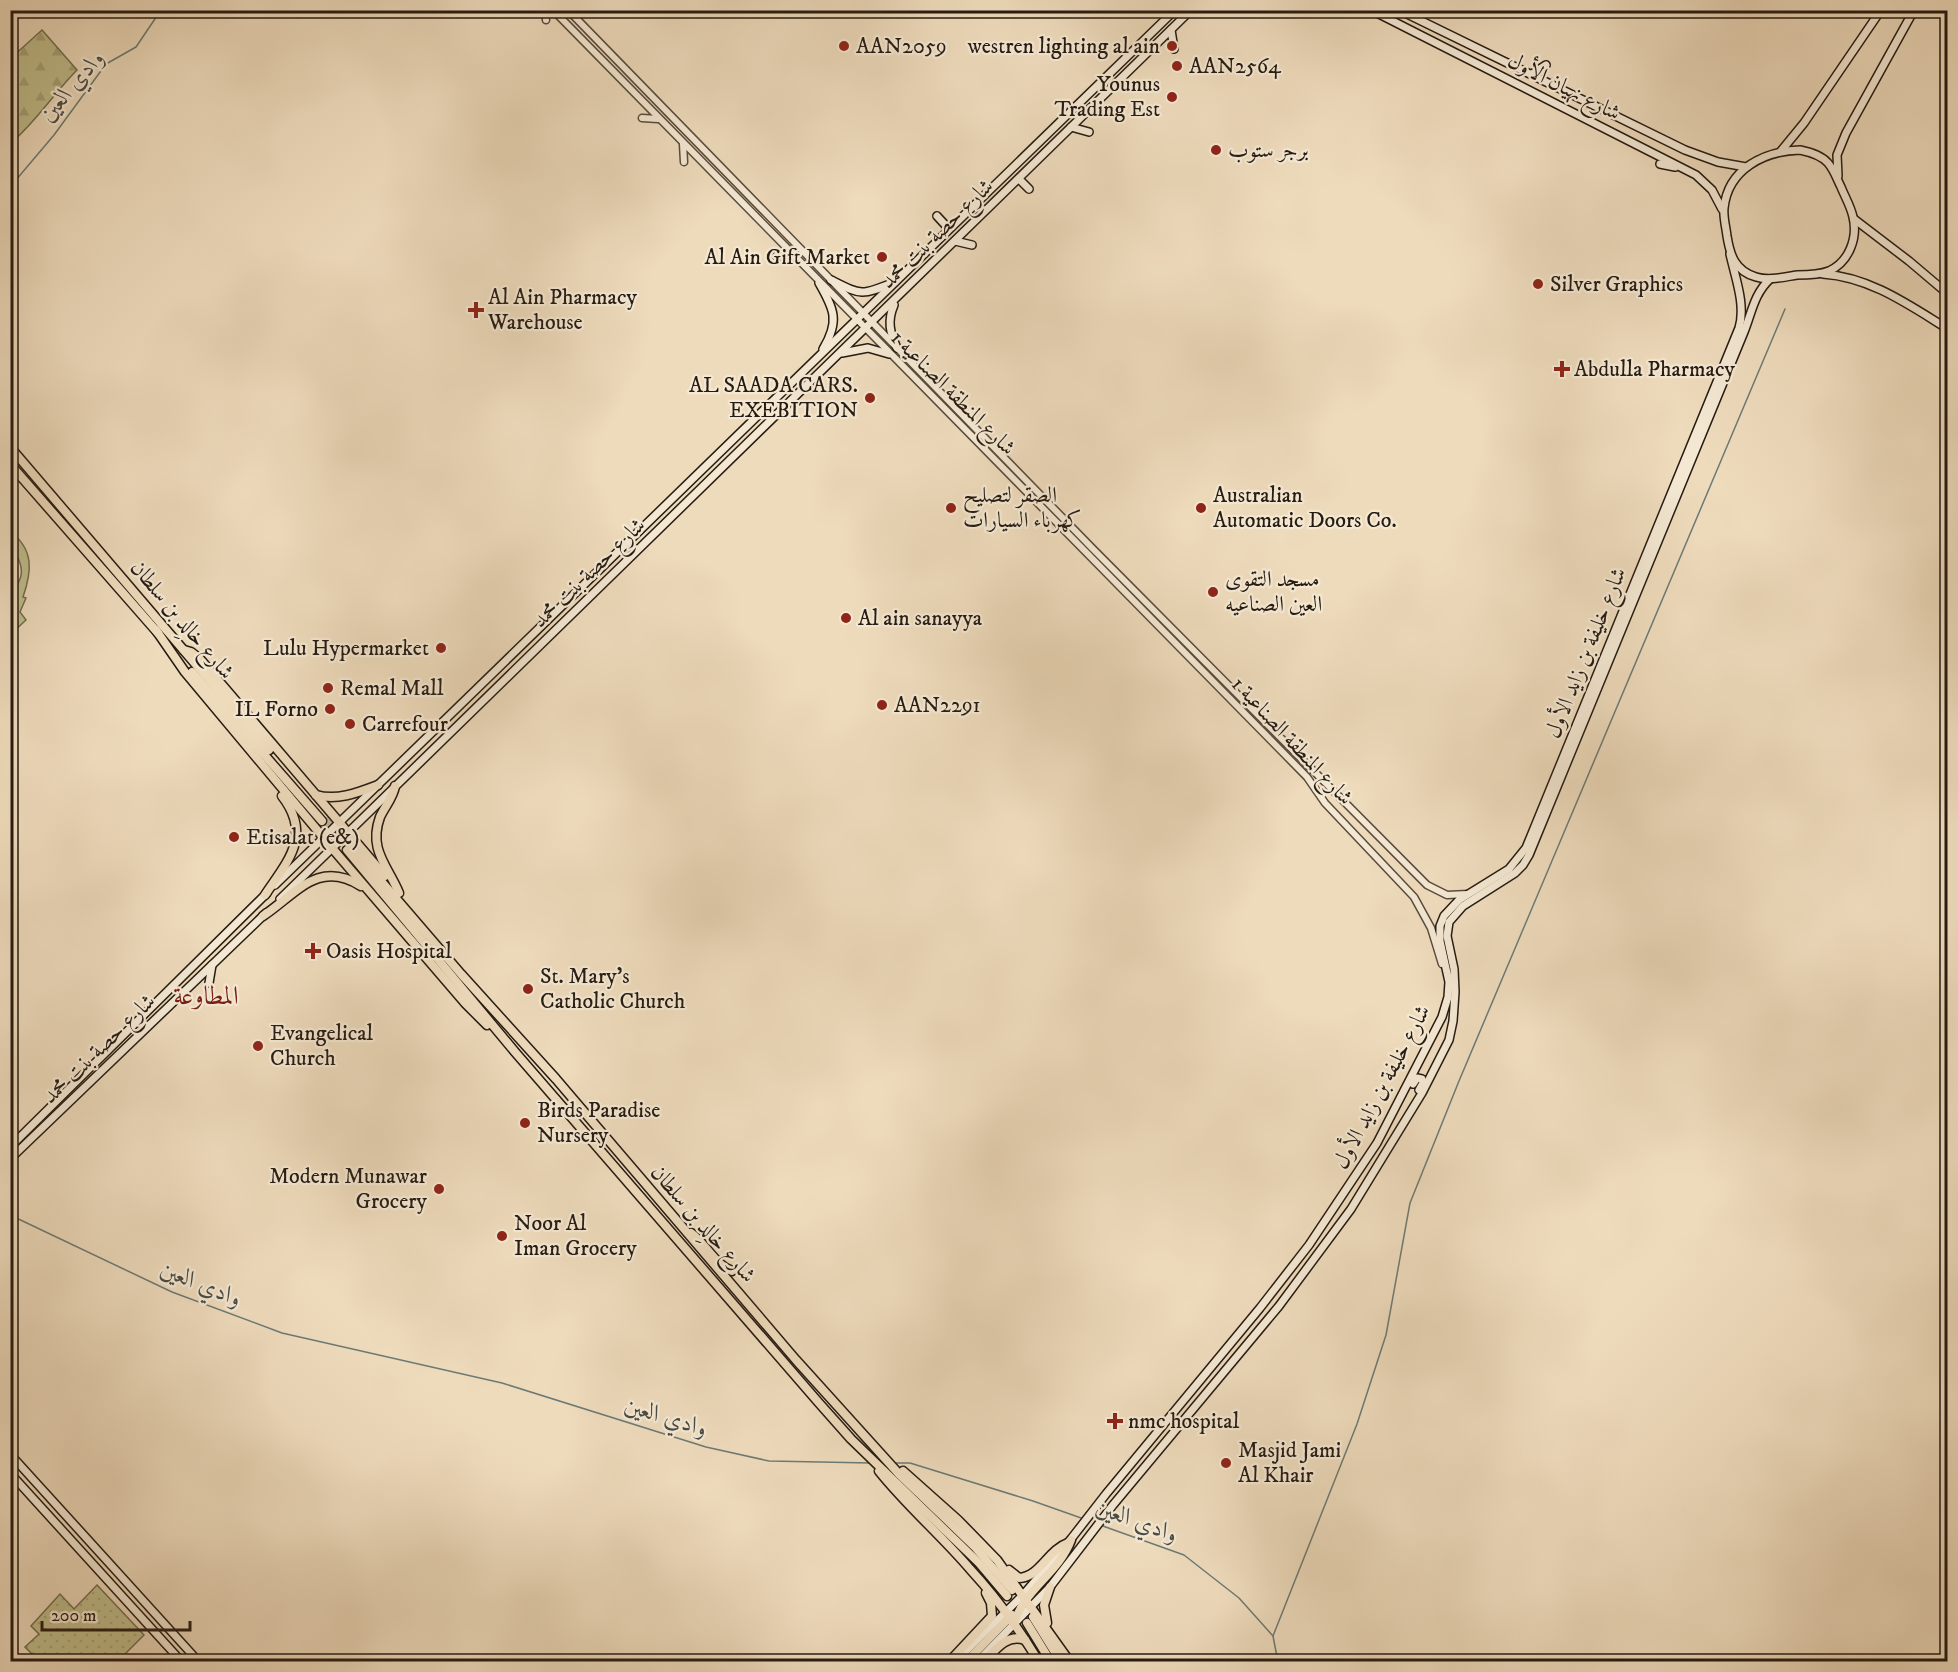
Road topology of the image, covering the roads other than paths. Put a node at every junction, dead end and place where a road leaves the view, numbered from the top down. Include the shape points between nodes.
1 (545, 10) edge
2 (553, 10) edge
3 (567, 10) edge
4 (1175, 10) edge
5 (1191, 10) edge
6 (1371, 10) edge
7 (1399, 10) edge
8 (1881, 10) edge
9 (1914, 10) edge
10 (546, 21) dead end
11 (1171, 30) junction
12 (1174, 49) dead end
13 (1546, 65) dead end
14 (1532, 74) junction
15 (642, 118) dead end
16 (658, 119) junction
17 (1071, 127) junction
18 (1089, 132) dead end
19 (683, 144) junction
20 (1781, 151) junction
21 (684, 162) dead end
22 (1660, 165) dead end
23 (1746, 167) junction
24 (1683, 168) junction
25 (1019, 179) junction
26 (1840, 184) junction
27 (1029, 189) dead end
28 (1724, 214) junction
29 (937, 216) dead end
30 (1854, 219) junction
31 (949, 229) junction
32 (955, 241) junction
33 (972, 245) dead end
34 (1730, 254) junction
35 (776, 256) dead end
36 (794, 257) junction
37 (1821, 273) junction
38 (1770, 279) junction
39 (831, 280) junction
40 (897, 280) junction
41 (819, 283) junction
42 (1947, 294) edge
43 (896, 300) junction
44 (864, 313) junction
45 (856, 321) junction
46 (872, 322) junction
47 (1947, 328) edge
48 (865, 329) junction
49 (897, 348) junction
50 (839, 354) junction
51 (889, 354) junction
52 (818, 357) junction
53 (10, 447) edge
54 (10, 464) edge
55 (1003, 470) junction
56 (1016, 470) junction
57 (156, 630) junction
58 (184, 650) junction
59 (1274, 731) junction
60 (1266, 735) junction
61 (244, 742) junction
62 (378, 785) junction
63 (394, 786) junction
64 (316, 795) junction
65 (339, 823) junction
66 (347, 833) junction
67 (323, 838) junction
68 (332, 848) junction
69 (371, 893) junction
70 (399, 893) junction
71 (1468, 894) junction
72 (265, 895) junction
73 (263, 916) junction
74 (212, 964) junction
75 (1448, 975) junction
76 (209, 983) dead end
77 (514, 1031) junction
78 (504, 1038) junction
79 (1407, 1120) junction
80 (1388, 1123) junction
81 (10, 1147) edge
82 (10, 1159) edge
83 (679, 1225) junction
84 (732, 1271) dead end
85 (10, 1454) edge
86 (10, 1473) edge
87 (925, 1506) junction
88 (972, 1534) junction
89 (1070, 1541) junction
90 (949, 1546) junction
91 (1050, 1587) junction
92 (1010, 1593) dead end
93 (1027, 1600) junction
94 (1009, 1618) junction
95 (1050, 1632) junction
96 (1026, 1640) junction
97 (181, 1661) edge
98 (1038, 1661) edge
99 (199, 1662) edge
100 (949, 1662) edge
101 (955, 1662) edge
102 (966, 1662) edge
103 (976, 1662) edge
104 (984, 1662) edge
105 (1051, 1662) edge
106 (1061, 1662) edge
107 (1070, 1662) edge

1 - 10 street
2 - 16 street, شارع المنطقة الصناعية 1
3 - 39 street, شارع المنطقة الصناعية 1
4 - 31 main road, شارع حصة بنت محمد
5 - 11 main road, شارع حصة بنت محمد
6 - 24 main road, شارع نهيان الأول
7 - 14 main road, شارع نهيان الأول
8 - 20 main road
9 - 26 main road via 1841,145 1836,167
11 - 12 main road
11 - 17 main road, شارع حصة بنت محمد
13 - 14 main road
14 - 23 main road, شارع نهيان الأول via 1685,150
15 - 16 street
16 - 19 street, شارع المنطقة الصناعية 1
17 - 18 main road
17 - 25 main road, شارع حصة بنت محمد
19 - 21 street
19 - 36 street, شارع المنطقة الصناعية 1
20 - 23 main road
20 - 26 main road via 1800,150 1821,157
22 - 24 main road
23 - 28 main road via 1729,190
24 - 28 main road, شارع نهيان الأول via 1709,186
25 - 27 main road
25 - 32 main road, شارع حصة بنت محمد
26 - 30 main road
28 - 34 main road
29 - 31 main road
30 - 37 main road via 1853,240 1846,256
30 - 42 main road
31 - 40 main road, شارع حصة بنت محمد
32 - 33 main road
32 - 43 main road, شارع حصة بنت محمد
34 - 38 main road via 1744,272
34 - 71 main road, شارع خليفة بن زايد الأول via 1740,297 1740,324 1692,444 1526,848 1509,869
35 - 36 street
36 - 41 street, شارع المنطقة الصناعية 1
37 - 38 main road
37 - 47 main road via 1875,287
38 - 79 main road, شارع خليفة بن زايد الأول via 1752,304 1744,332 1529,855 1515,873 1463,906 1449,922 1447,936 1455,984 1452,1027
39 - 40 main road via 863,293
39 - 44 street, شارع المنطقة الصناعية 1
40 - 44 main road, شارع حصة بنت محمد
41 - 45 street, شارع المنطقة الصناعية 1
41 - 52 main road via 831,303 834,320 832,333
43 - 46 main road, شارع حصة بنت محمد
43 - 49 main road via 889,324
44 - 45 main road, شارع حصة بنت محمد
44 - 46 street, شارع المنطقة الصناعية 1
45 - 48 street, شارع المنطقة الصناعية 1
45 - 52 main road, شارع حصة بنت محمد
46 - 48 main road, شارع حصة بنت محمد
46 - 49 street, شارع المنطقة الصناعية 1
48 - 50 main road, شارع حصة بنت محمد
48 - 51 street, شارع المنطقة الصناعية 1
49 - 56 street, شارع المنطقة الصناعية 1
50 - 51 main road via 868,348
50 - 63 main road, شارع حصة بنت محمد
51 - 55 street, شارع المنطقة الصناعية 1
52 - 62 main road, شارع حصة بنت محمد
53 - 58 main road, شارع خالِد بن سلطان
54 - 57 main road, شارع خالِد بن سلطان
55 - 56 street
55 - 60 street, شارع المنطقة الصناعية 1
56 - 59 street, شارع المنطقة الصناعية 1
57 - 58 main road, شارع خالِد بن سلطان via 324,819
57 - 61 main road via 174,659
58 - 64 main road via 200,659
59 - 60 street
59 - 71 street, شارع المنطقة الصناعية 1 via 1427,885 1448,895
60 - 75 street, شارع المنطقة الصناعية 1 via 1414,897 1428,920
61 - 67 main road
61 - 72 main road via 287,802 295,826 291,857
62 - 64 main road via 339,797
62 - 65 main road, شارع حصة بنت محمد
63 - 66 main road, شارع حصة بنت محمد
63 - 70 main road via 379,821 377,838 381,859
64 - 65 main road
65 - 66 main road
65 - 67 main road, شارع حصة بنت محمد
66 - 68 main road, شارع حصة بنت محمد
66 - 70 main road
67 - 68 main road
67 - 72 main road, شارع حصة بنت محمد
68 - 69 main road
68 - 73 main road, شارع حصة بنت محمد
69 - 73 main road via 344,877 323,876 303,885
69 - 78 main road via 471,1010
70 - 77 main road
71 - 75 main road, شارع خليفة بن زايد الأول via 1449,909 1440,927
72 - 81 main road, شارع حصة بنت محمد
73 - 74 main road, شارع حصة بنت محمد
74 - 76 main road
74 - 82 main road, شارع حصة بنت محمد
75 - 80 main road, شارع خليفة بن زايد الأول via 1448,997 1442,1017
77 - 78 main road, شارع خالِد بن سلطان via 349,848
77 - 83 main road, شارع خالِد بن سلطان
78 - 87 main road, شارع خالِد بن سلطان via 851,1439
79 - 80 main road via 1423,1083 1420,1078
79 - 91 main road, شارع خليفة بن زايد الأول via 1351,1209 1305,1272
80 - 89 main road, شارع خليفة بن زايد الأول via 1303,1254
83 - 84 main road
83 - 87 main road, شارع خالِد بن سلطان
85 - 99 main road
86 - 97 main road
87 - 88 main road
87 - 90 main road
87 - 92 main road, شارع خالِد بن سلطان
88 - 89 main road via 1018,1578 1032,1574
88 - 93 main road
89 - 93 main road via 1058,1565
90 - 94 main road
90 - 100 main road via 989,1598 993,1613
91 - 93 main road, شارع خليفة بن زايد الأول
91 - 95 main road via 1044,1611
93 - 94 main road
93 - 94 main road, شارع خليفة بن زايد الأول
93 - 95 main road
94 - 96 main road
94 - 101 main road, شارع خليفة بن زايد الأول
94 - 102 main road
94 - 103 main road, شارع خليفة بن زايد الأول
95 - 107 main road
96 - 98 main road
96 - 104 main road via 1012,1638 1004,1642
105 - 106 main road via 1030,1620

